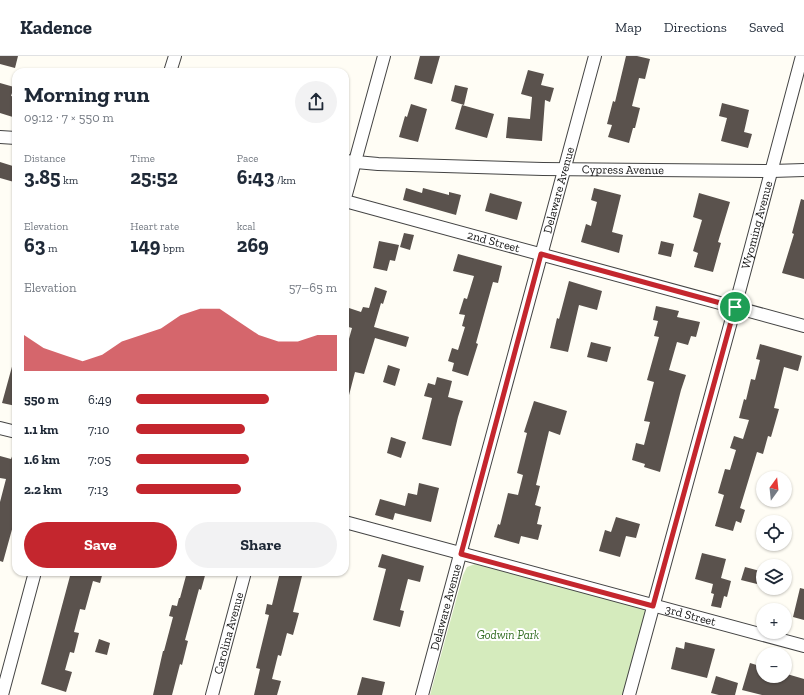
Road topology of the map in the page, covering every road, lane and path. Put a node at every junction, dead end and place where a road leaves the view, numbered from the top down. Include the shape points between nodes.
1 (174, 56) edge
2 (384, 56) edge
3 (595, 56) edge
4 (802, 56) edge
5 (171, 68) edge
6 (0, 137) edge
7 (12, 138) edge
8 (350, 162) edge
9 (564, 168) junction
10 (772, 170) junction
11 (804, 170) edge
12 (349, 201) edge
13 (541, 254) junction
14 (735, 307) junction
15 (804, 326) edge
16 (0, 428) edge
17 (12, 431) edge
18 (349, 523) edge
19 (461, 554) junction
20 (34, 576) edge
21 (244, 576) edge
22 (653, 606) junction
23 (804, 646) edge
24 (2, 695) edge
25 (212, 695) edge
26 (422, 695) edge
27 (629, 695) edge

1 - 5 street
2 - 8 street
3 - 9 street, Delaware Avenue
4 - 10 street, Wyoming Avenue
6 - 7 street
8 - 9 street, Cypress Avenue
9 - 10 street, Cypress Avenue
9 - 13 street, Delaware Avenue
10 - 11 street, Cypress Avenue
10 - 14 street, Wyoming Avenue
12 - 13 street, 2nd Street
13 - 14 street, 2nd Street
13 - 19 street, Delaware Avenue
14 - 15 street, 2nd Street
14 - 22 street, Wyoming Avenue
16 - 17 street
18 - 19 street, 3rd Street
19 - 22 street, 3rd Street
19 - 26 street, Delaware Avenue
20 - 24 street
21 - 25 street, Carolina Avenue
22 - 23 street, 3rd Street
22 - 27 street, Wyoming Avenue

